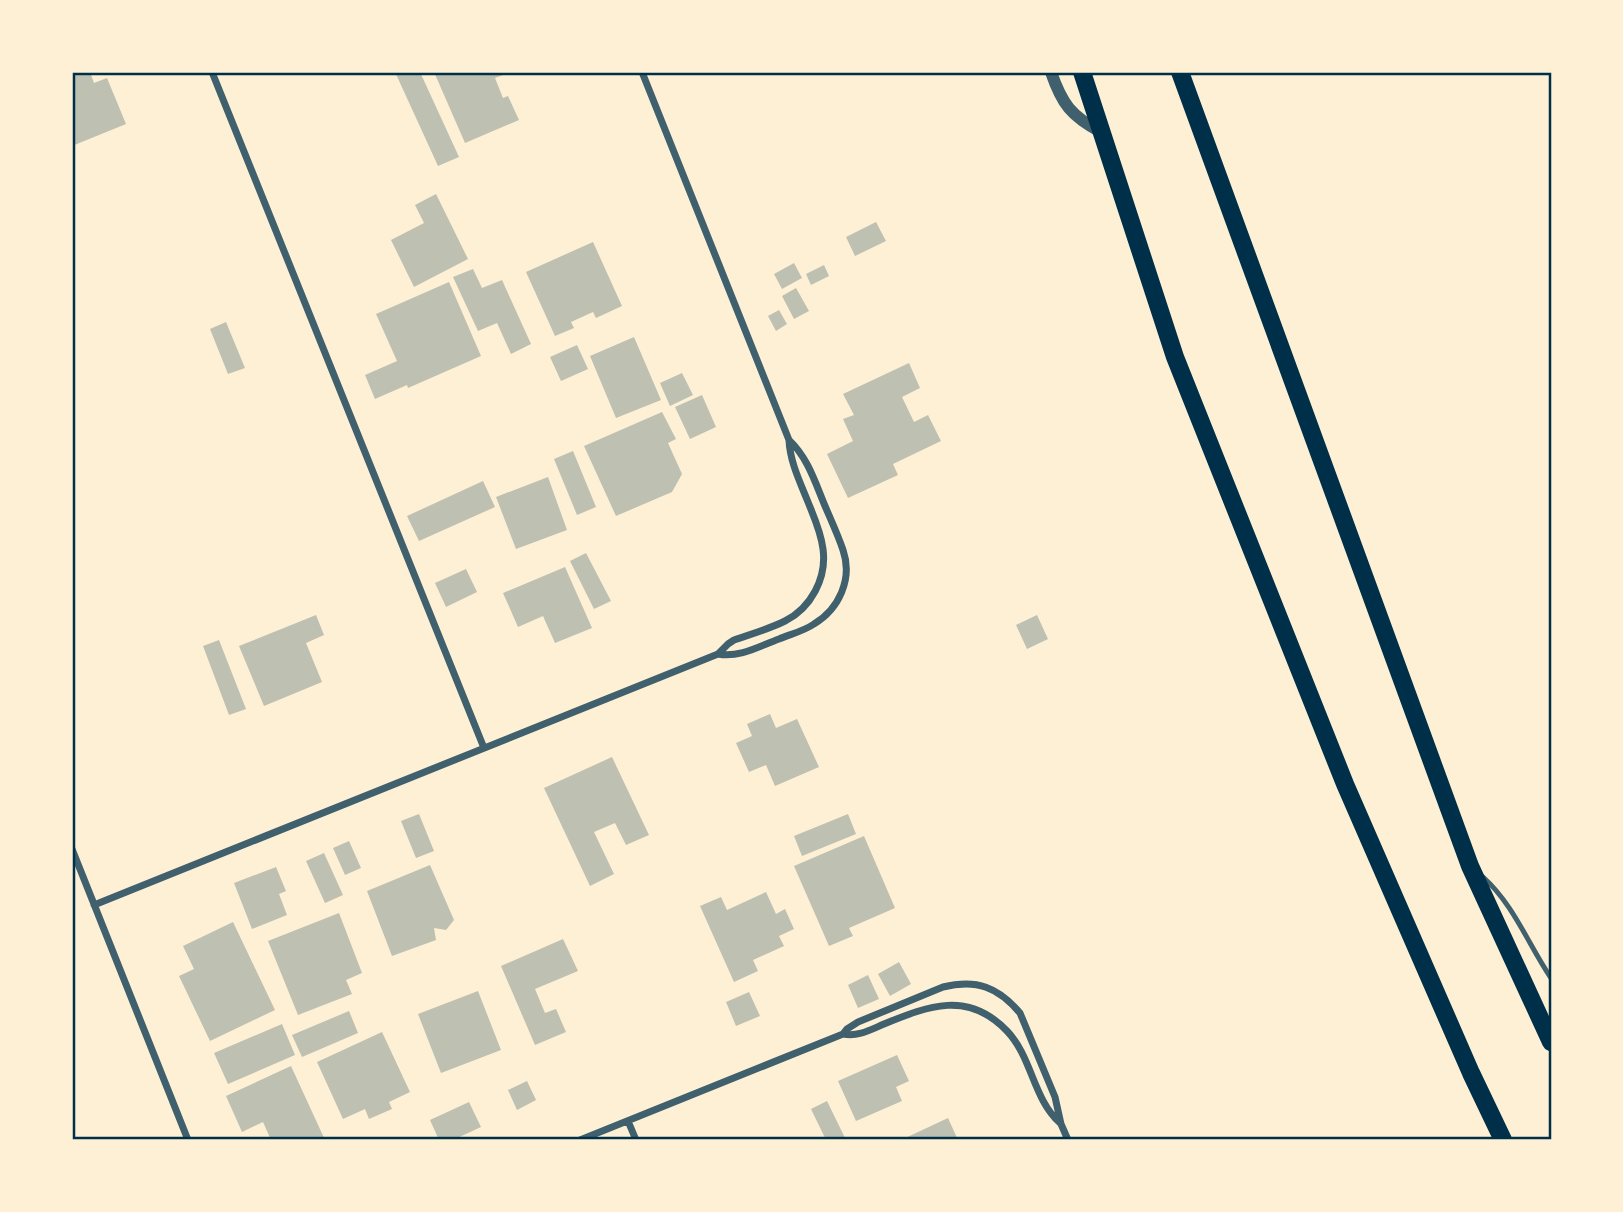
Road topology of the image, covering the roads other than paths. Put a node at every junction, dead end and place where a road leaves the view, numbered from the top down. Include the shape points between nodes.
1 (212, 72) edge
2 (642, 72) edge
3 (1051, 72) edge
4 (1082, 72) edge
5 (1180, 72) edge
6 (1101, 132) junction
7 (789, 440) junction
8 (718, 654) junction
9 (484, 748) junction
10 (72, 849) edge
11 (1470, 866) junction
12 (94, 905) junction
13 (1551, 978) edge
14 (843, 1034) junction
15 (1551, 1042) edge
16 (628, 1121) junction
17 (1061, 1124) junction
18 (188, 1140) edge
19 (580, 1140) edge
20 (636, 1140) edge
21 (1068, 1140) edge
22 (1503, 1140) edge

1 - 9 street
2 - 7 street
3 - 6 street via 1066,106
4 - 6 main road
5 - 11 main road
6 - 22 main road via 1175,357 1345,784
7 - 8 street via 792,462 824,550 819,584 799,612 728,644
7 - 8 street via 805,458 844,552 844,587 826,617 811,626 743,653
8 - 9 street
9 - 12 street
10 - 12 street
11 - 13 lane via 1495,888 1514,914
11 - 15 main road
12 - 18 street
14 - 16 street
14 - 17 street via 863,1033 936,1005 984,1013 1019,1047 1045,1103
14 - 17 street via 858,1022 943,987 986,986 1020,1013 1055,1097
16 - 19 street
16 - 20 street
17 - 21 street

